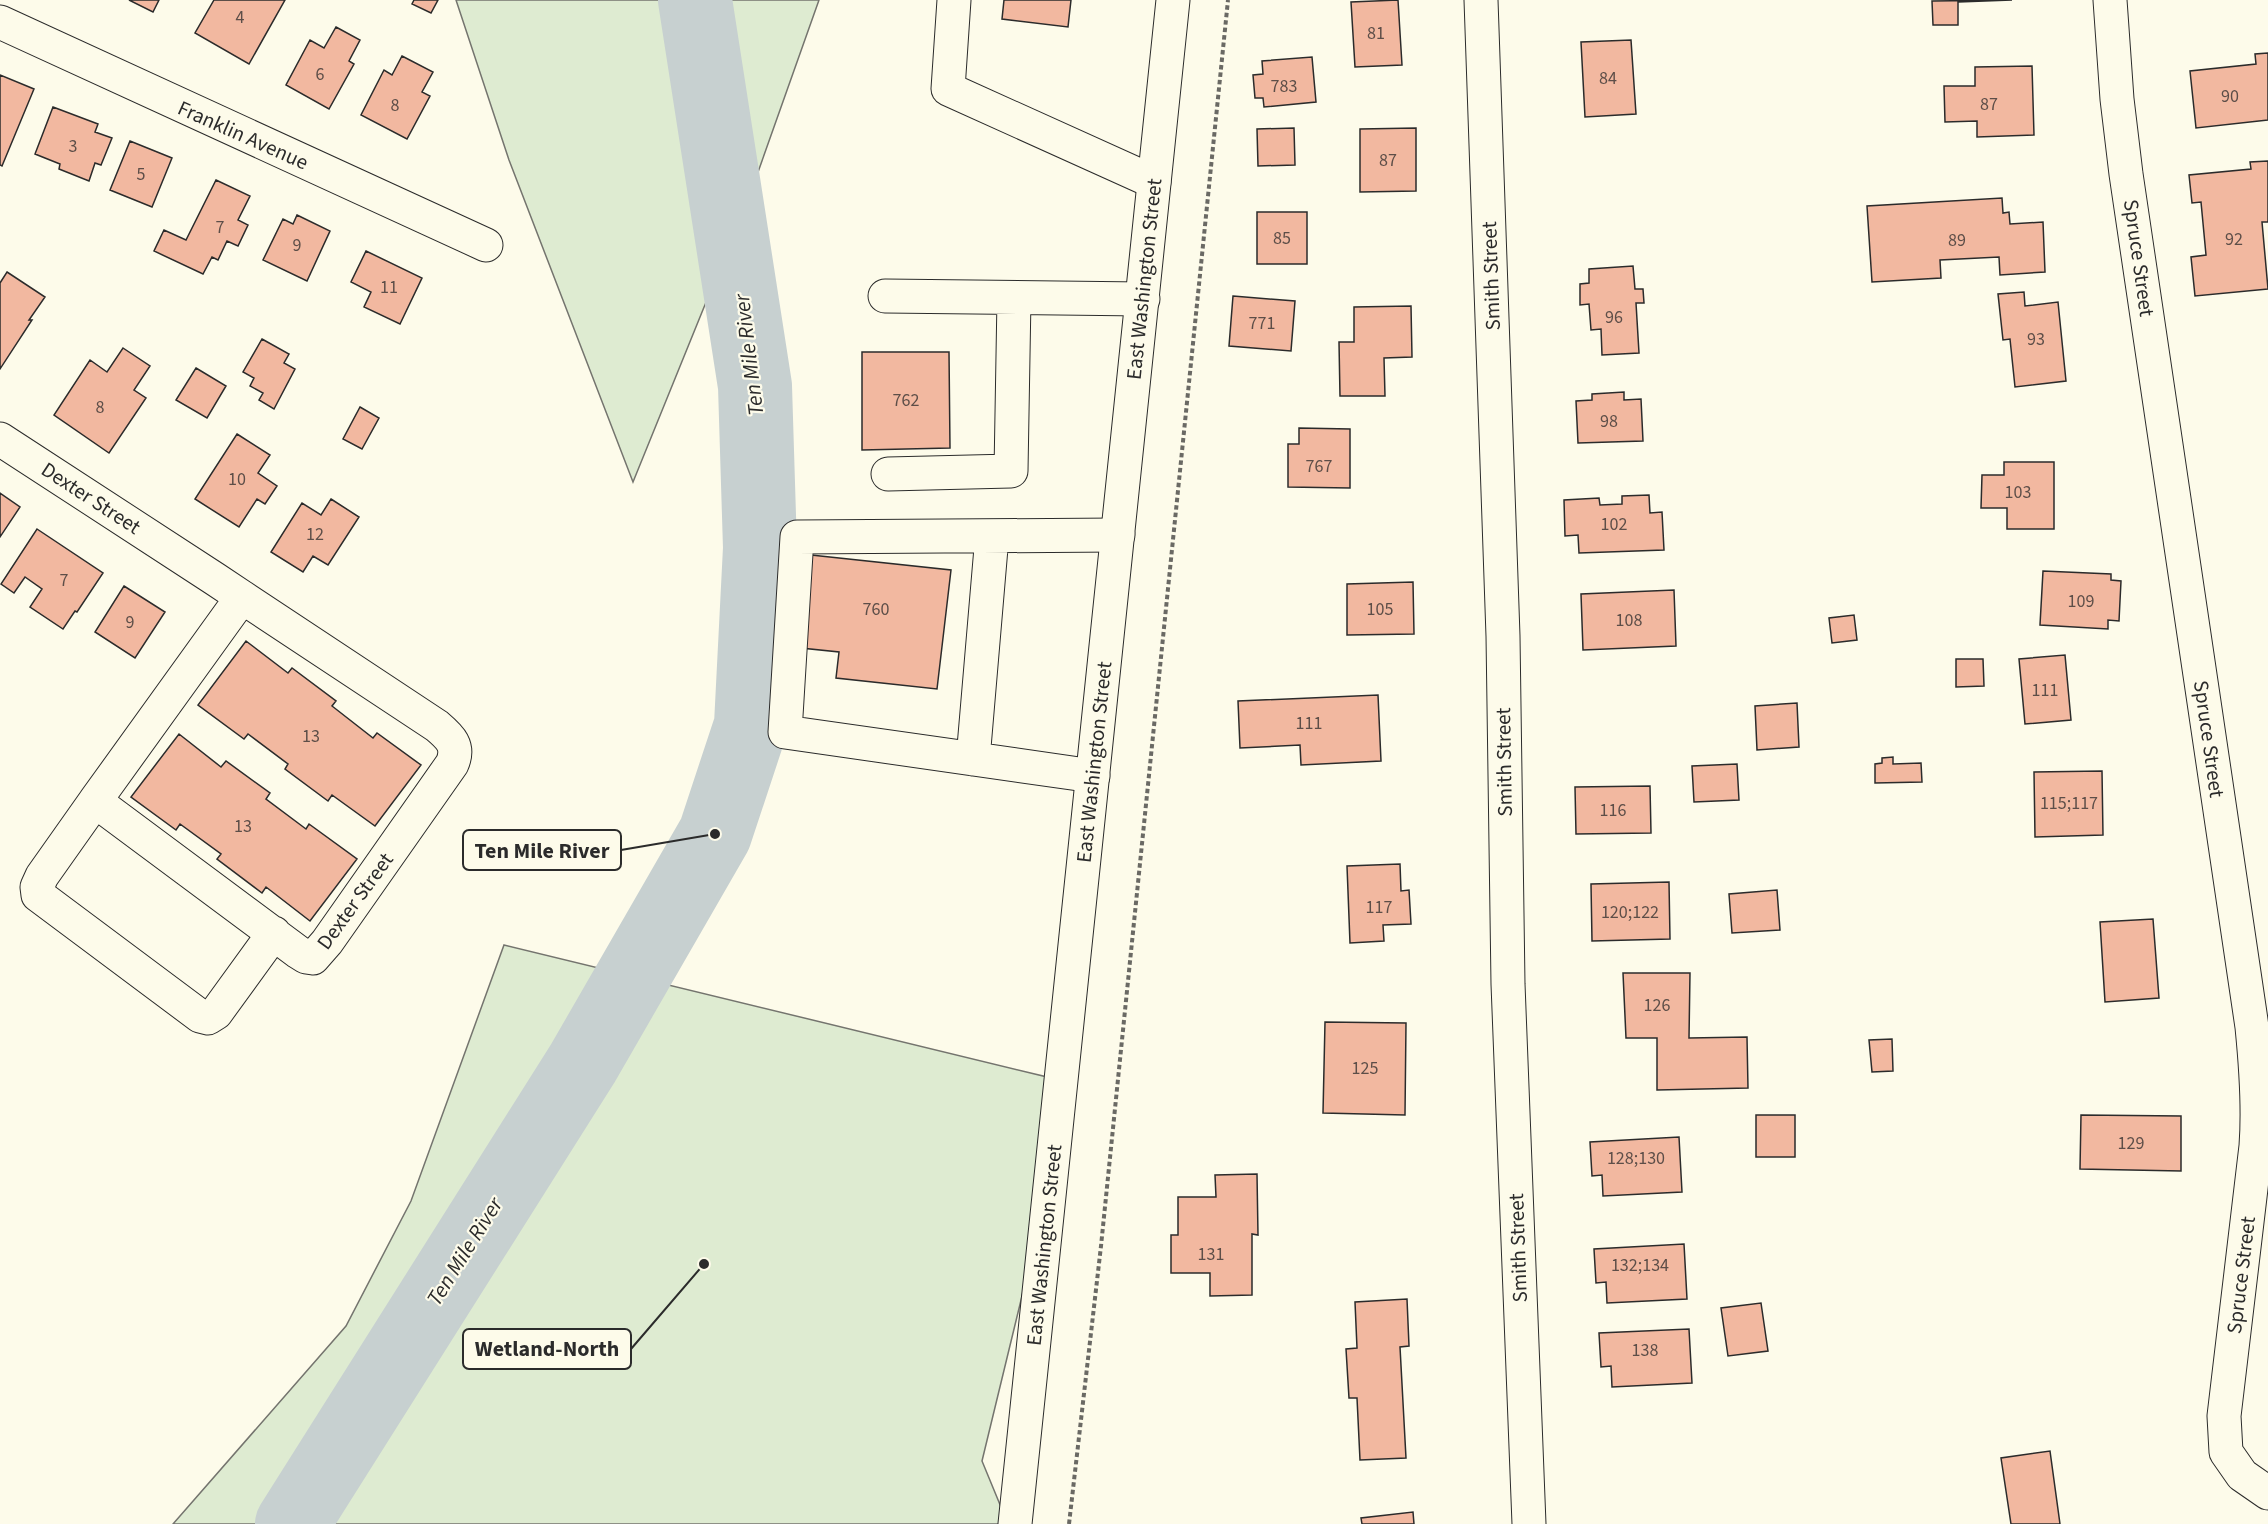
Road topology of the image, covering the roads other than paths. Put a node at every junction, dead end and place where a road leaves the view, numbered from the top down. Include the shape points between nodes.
1 (954, 0) edge
2 (1173, 0) edge
3 (1481, 0) edge
4 (2110, 0) edge
5 (0, 22) edge
6 (1154, 182) junction
7 (486, 245) dead end
8 (885, 296) dead end
9 (1014, 298) junction
10 (1143, 299) junction
11 (0, 439) edge
12 (888, 474) dead end
13 (1118, 535) junction
14 (992, 536) junction
15 (242, 597) junction
16 (973, 759) junction
17 (1093, 776) junction
18 (94, 801) junction
19 (274, 933) junction
20 (2263, 1084) edge
21 (2255, 1484) edge
22 (1015, 1524) edge
23 (1529, 1524) edge

1 - 6 street via 948,89
2 - 6 street, East Washington Street
3 - 23 street, Smith Street via 1502,624 1508,984
4 - 20 street, Spruce Street via 2126,174
5 - 7 street, Franklin Avenue
6 - 10 street, East Washington Street
8 - 9 street
9 - 10 street
9 - 12 street via 1011,471
10 - 13 street, East Washington Street
11 - 15 street, Dexter Street
13 - 14 street
13 - 17 street, East Washington Street
14 - 16 street
14 - 16 street via 797,537 785,732
15 - 18 street
15 - 19 street, Dexter Street via 436,726 448,735 456,750 446,773 316,956 306,957
16 - 17 street
17 - 22 street, East Washington Street
18 - 19 street, Dexter Street
18 - 19 street via 42,876 38,895 200,1016 208,1018 216,1013
20 - 21 street, Spruce Street via 2224,1416 2226,1452

